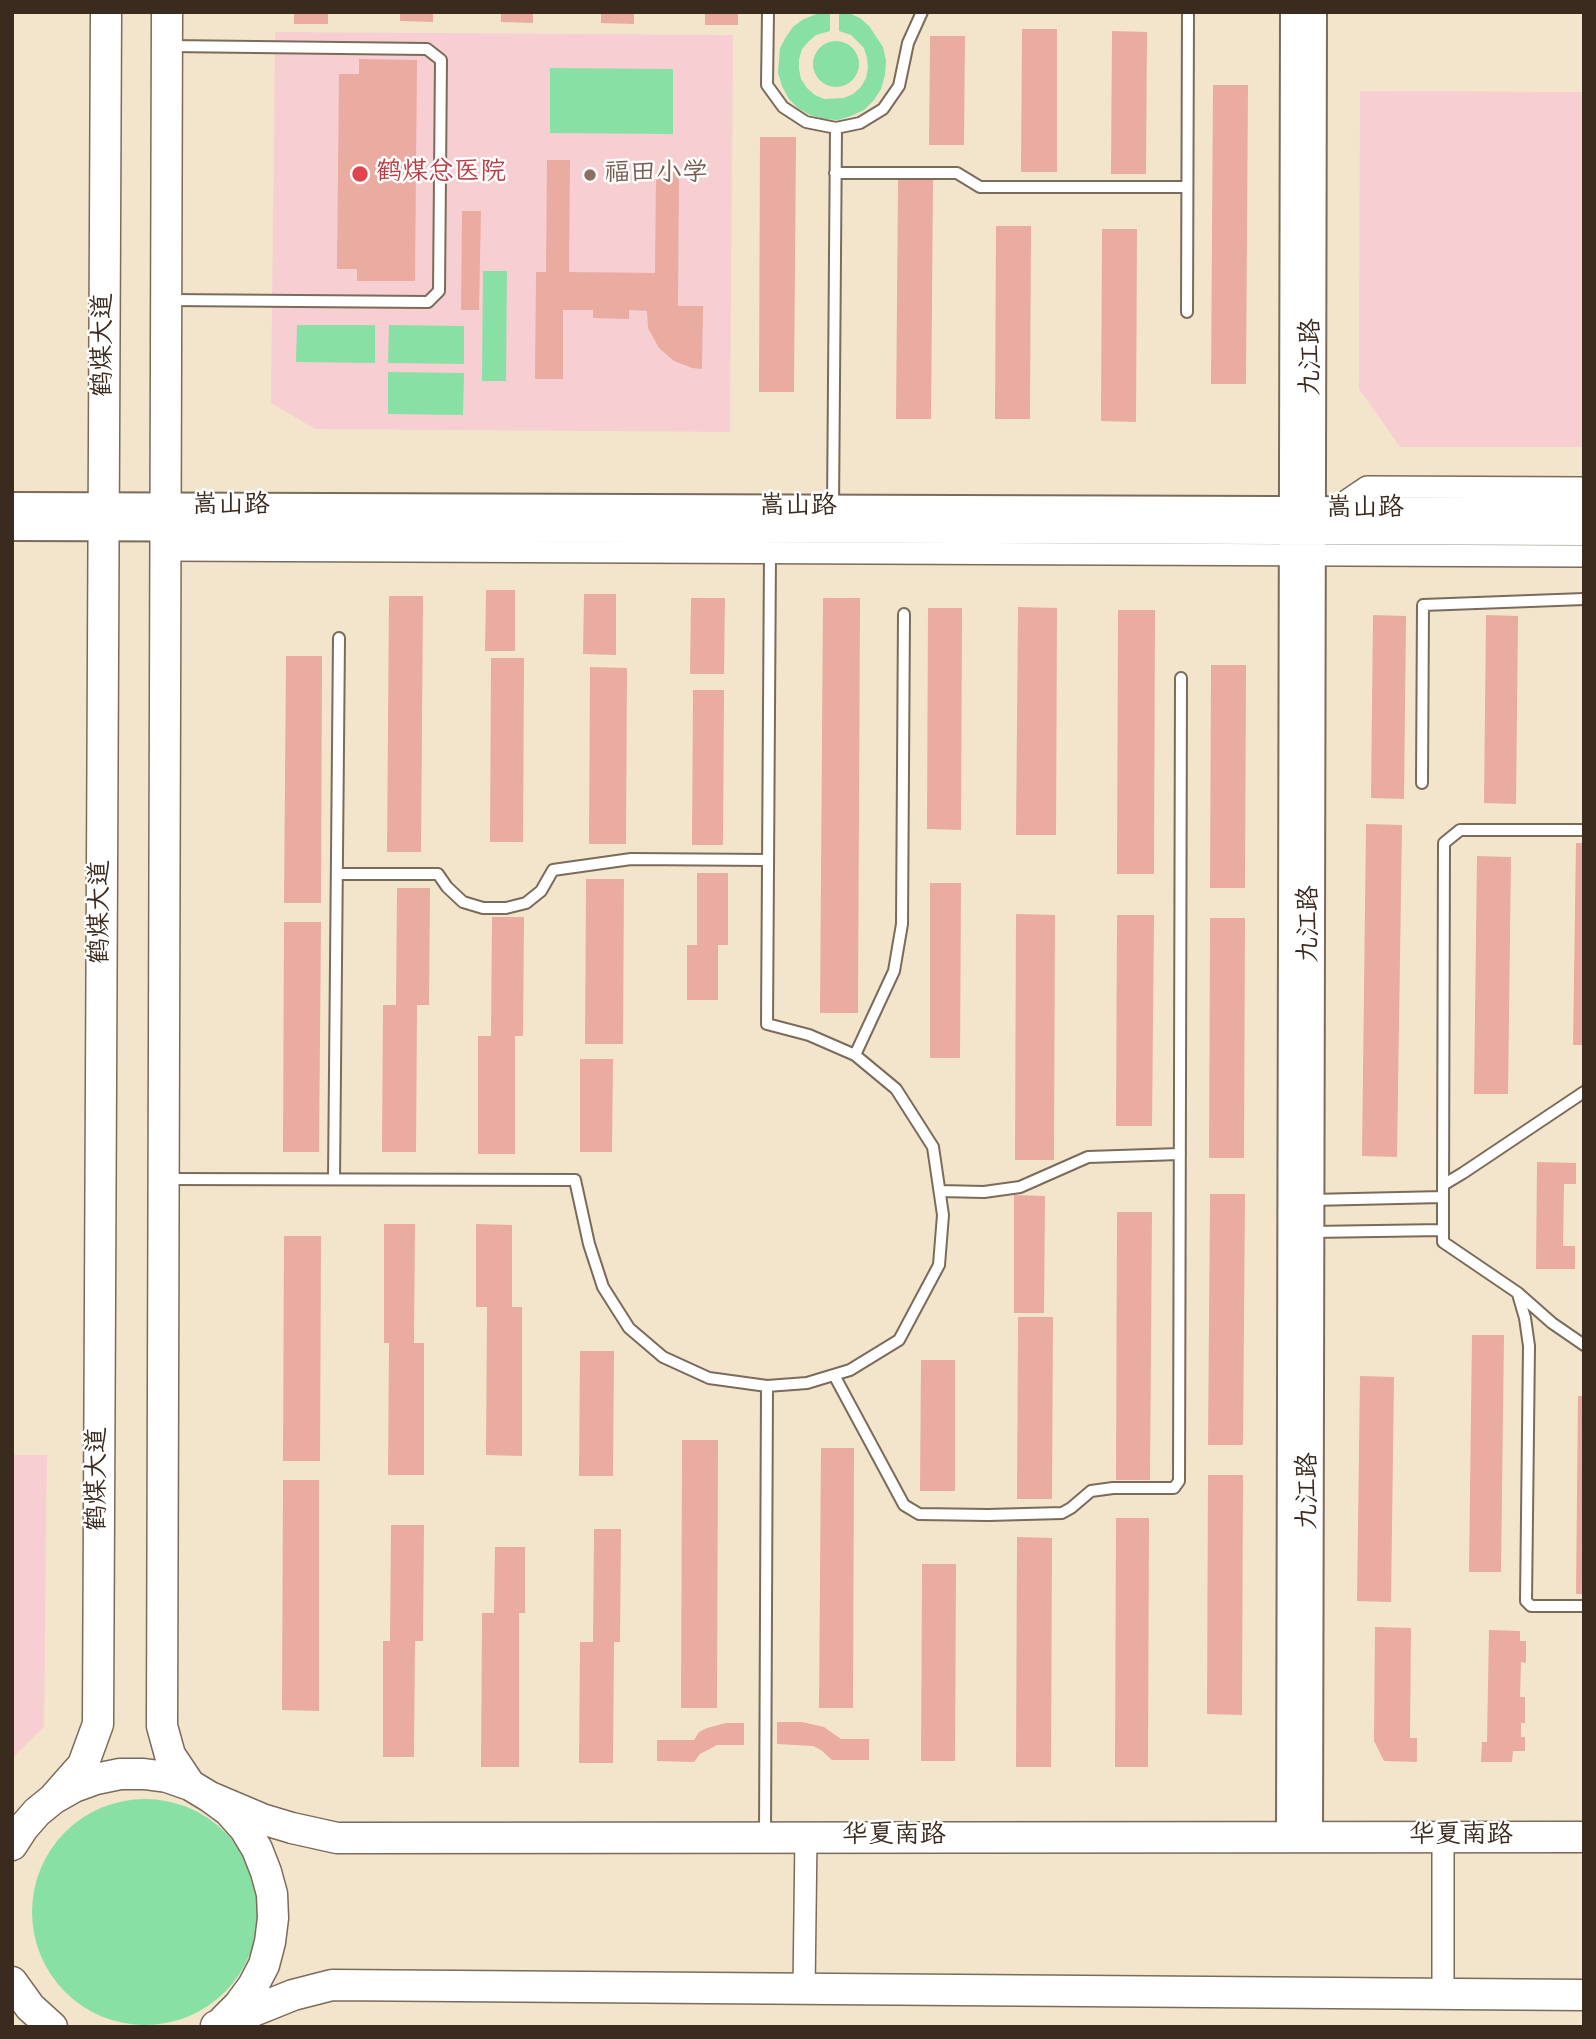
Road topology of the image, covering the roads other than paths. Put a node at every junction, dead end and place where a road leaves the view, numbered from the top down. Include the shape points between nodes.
1 (106, 12) edge
2 (167, 12) edge
3 (768, 12) edge
4 (922, 12) edge
5 (1188, 12) edge
6 (1294, 12) edge
7 (1313, 12) edge
8 (167, 46) junction
9 (836, 128) junction
10 (835, 173) junction
11 (1187, 187) junction
12 (166, 300) junction
13 (1187, 312) dead end
14 (1584, 488) edge
15 (12, 506) edge
16 (833, 509) junction
17 (1584, 511) edge
18 (104, 517) junction
19 (12, 527) edge
20 (165, 528) junction
21 (1307, 529) junction
22 (1584, 532) edge
23 (770, 552) junction
24 (1584, 556) edge
25 (1584, 599) edge
26 (904, 614) dead end
27 (339, 638) dead end
28 (1181, 678) dead end
29 (1422, 783) dead end
30 (1584, 830) edge
31 (768, 860) junction
32 (337, 874) junction
33 (855, 1055) junction
34 (1584, 1092) edge
35 (1180, 1154) junction
36 (164, 1179) junction
37 (334, 1179) junction
38 (1443, 1185) junction
39 (940, 1191) junction
40 (1443, 1197) junction
41 (1311, 1200) junction
42 (1443, 1230) junction
43 (1311, 1232) junction
44 (1518, 1293) junction
45 (1584, 1345) edge
46 (834, 1375) junction
47 (767, 1386) junction
48 (1584, 1606) edge
49 (200, 1791) junction
50 (53, 1800) junction
51 (12, 1818) edge
52 (765, 1837) junction
53 (806, 1837) junction
54 (1300, 1837) junction
55 (1443, 1837) junction
56 (1584, 1837) edge
57 (12, 1845) edge
58 (12, 1982) edge
59 (804, 1989) junction
60 (1443, 1994) junction
61 (1584, 1995) edge
62 (12, 2004) edge
63 (50, 2025) edge
64 (216, 2026) edge

1 - 18 main road, 鹤煤大道
2 - 8 main road, 鹤煤大道
3 - 9 lane via 767,85 783,107 806,122
4 - 9 lane via 908,43 899,86 883,108 860,123
5 - 11 lane
6 - 21 street, 九江路
7 - 21 street, 九江路
8 - 12 main road, 鹤煤大道
8 - 12 lane via 427,49 441,60 439,291 428,302
9 - 10 lane
10 - 11 lane via 957,173 980,187
10 - 16 lane
11 - 13 lane
12 - 20 main road, 鹤煤大道
14 - 21 street via 1367,487
15 - 18 street, 嵩山路
16 - 20 street, 嵩山路
16 - 21 street, 嵩山路
17 - 21 street, 嵩山路
18 - 19 street, 嵩山路
18 - 20 street, 嵩山路
18 - 50 main road, 鹤煤大道 via 98,1724 83,1765
20 - 21 street, 嵩山路
20 - 23 street
20 - 36 main road, 鹤煤大道
21 - 22 street, 嵩山路
21 - 23 street
21 - 24 street
21 - 41 street, 九江路
21 - 54 street, 九江路
23 - 31 lane
25 - 29 lane via 1423,605
26 - 33 lane via 902,924 894,971
27 - 32 lane
28 - 35 lane
30 - 38 lane via 1460,830 1444,843
31 - 32 lane via 631,859 552,870 541,891 506,908 463,902 438,874
31 - 33 lane via 767,1024 809,1035
32 - 37 lane
33 - 39 lane via 896,1089 933,1147
34 - 38 lane
35 - 39 lane via 1088,1157 1020,1187
35 - 46 lane via 1180,1481 1174,1488 1091,1491 1062,1513 919,1514 904,1505
36 - 37 lane
36 - 49 main road, 鹤煤大道 via 162,1726 170,1755
37 - 47 lane via 575,1180 603,1287 629,1328 663,1357 709,1378
38 - 40 lane
39 - 46 lane via 939,1265 899,1340
40 - 41 lane
40 - 42 lane
41 - 43 street, 九江路
42 - 43 lane
42 - 44 lane via 1443,1242
43 - 54 street, 九江路
44 - 45 lane
44 - 48 lane via 1529,1346 1526,1601 1531,1606
46 - 47 lane via 807,1383
47 - 52 lane
49 - 50 main road, 鹤煤大道 via 155,1776 120,1774 74,1787
49 - 52 main road, 华夏南路 via 262,1819 337,1838
49 - 64 main road, 鹤煤大道 via 229,1811 257,1849 269,1883 273,1918 264,1965 253,1986
50 - 51 street
50 - 57 main road, 鹤煤大道 via 37,1812
52 - 53 main road, 华夏南路
53 - 54 main road, 华夏南路
53 - 59 street
54 - 55 main road, 华夏南路
55 - 56 main road, 华夏南路
55 - 60 street
58 - 63 main road
59 - 60 main road
59 - 64 main road via 332,1984
60 - 61 main road
62 - 63 street

